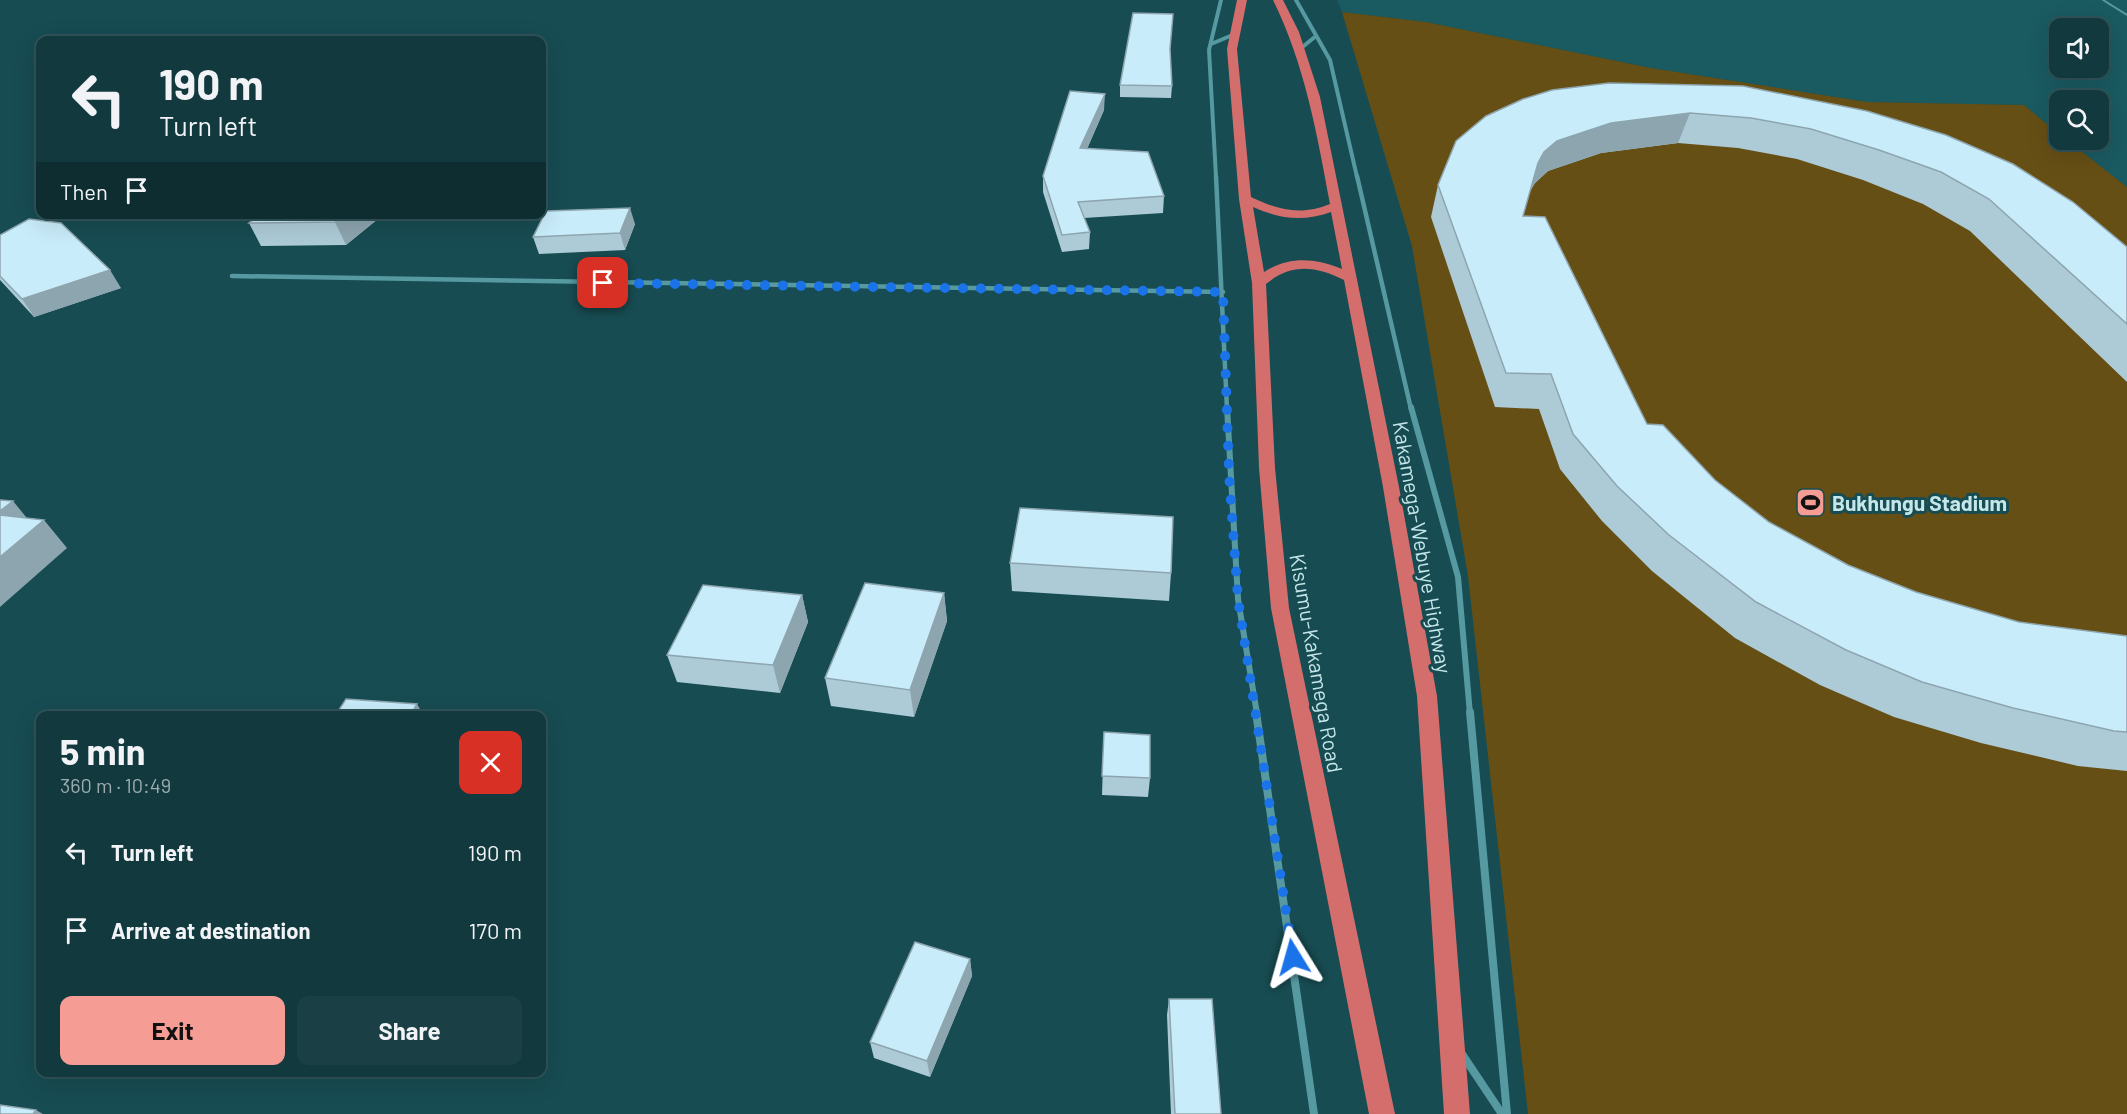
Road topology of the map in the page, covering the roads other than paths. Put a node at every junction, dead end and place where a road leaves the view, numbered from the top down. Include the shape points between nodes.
1 (1221, 0) edge
2 (1242, 0) edge
3 (1278, 0) edge
4 (1296, 0) edge
5 (2103, 0) edge
6 (2127, 15) edge
7 (1236, 33) junction
8 (1316, 36) junction
9 (1211, 44) junction
10 (1300, 48) junction
11 (1245, 198) junction
12 (1338, 206) junction
13 (232, 276) dead end
14 (1350, 278) junction
15 (1259, 283) junction
16 (1223, 292) junction
17 (1450, 1036) junction
18 (1314, 1114) edge
19 (1382, 1114) edge
20 (1457, 1114) edge
21 (1504, 1114) edge

1 - 9 street
2 - 7 highway, Kisumu-Kakamega Road
3 - 10 highway, Kakamega-Webuye Highway
4 - 8 street
5 - 6 lane
7 - 9 street
7 - 11 highway, Kisumu-Kakamega Road via 1232,49
8 - 10 street
8 - 21 street via 1330,60 1416,429 1458,577
9 - 16 street
10 - 12 highway, Kakamega-Webuye Highway via 1315,97
11 - 12 highway via 1292,216 1308,217
11 - 15 highway, Kisumu-Kakamega Road
12 - 14 highway, Kakamega-Webuye Highway
13 - 16 street
14 - 15 highway via 1315,263 1296,262 1276,269
14 - 17 highway, Kakamega-Webuye Highway via 1427,696
15 - 19 highway, Kisumu-Kakamega Road via 1267,468 1280,608
16 - 18 street via 1238,599 1274,822
17 - 20 highway, Kakamega-Webuye Highway
17 - 21 street

